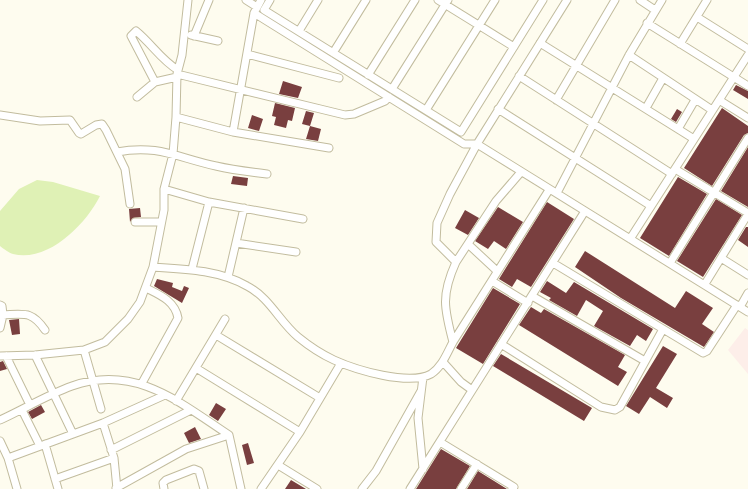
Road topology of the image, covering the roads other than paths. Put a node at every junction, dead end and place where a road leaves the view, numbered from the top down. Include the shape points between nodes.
1 (188, 0) edge
2 (209, 0) edge
3 (246, 0) edge
4 (261, 0) edge
5 (270, 0) edge
6 (318, 0) edge
7 (366, 0) edge
8 (415, 0) edge
9 (438, 0) edge
10 (495, 0) edge
11 (543, 0) edge
12 (567, 0) edge
13 (615, 0) edge
14 (640, 0) edge
15 (662, 0) edge
16 (707, 0) edge
17 (447, 2) edge
18 (255, 10) junction
19 (655, 10) junction
20 (697, 17) junction
21 (647, 23) junction
22 (479, 25) junction
23 (299, 31) junction
24 (185, 34) junction
25 (194, 36) junction
26 (218, 40) dead end
27 (540, 43) junction
28 (680, 44) junction
29 (514, 47) junction
30 (748, 50) edge
31 (333, 53) junction
32 (247, 54) junction
33 (628, 55) junction
34 (748, 55) edge
35 (576, 66) junction
36 (178, 74) junction
37 (368, 75) junction
38 (519, 76) junction
39 (733, 77) junction
40 (339, 78) dead end
41 (663, 78) junction
42 (155, 82) junction
43 (748, 86) edge
44 (612, 87) junction
45 (241, 89) junction
46 (392, 89) junction
47 (389, 96) junction
48 (137, 97) dead end
49 (556, 100) junction
50 (695, 100) junction
51 (719, 100) junction
52 (646, 108) junction
53 (498, 109) junction
54 (426, 110) junction
55 (712, 110) junction
56 (0, 115) edge
57 (176, 117) junction
58 (748, 118) edge
59 (594, 124) junction
60 (678, 129) junction
61 (234, 132) junction
62 (748, 138) edge
63 (694, 139) junction
64 (477, 144) junction
65 (329, 148) dead end
66 (117, 152) junction
67 (173, 154) junction
68 (577, 158) junction
69 (673, 171) junction
70 (521, 172) junction
71 (268, 174) dead end
72 (164, 190) junction
73 (549, 190) junction
74 (713, 193) junction
75 (557, 194) junction
76 (208, 202) junction
77 (130, 204) dead end
78 (651, 206) junction
79 (244, 208) junction
80 (586, 211) junction
81 (748, 214) edge
82 (302, 219) dead end
83 (135, 222) dead end
84 (161, 222) junction
85 (630, 238) junction
86 (236, 243) junction
87 (468, 244) junction
88 (296, 252) dead end
89 (721, 258) junction
90 (456, 262) junction
91 (553, 263) junction
92 (670, 263) junction
93 (153, 267) junction
94 (192, 269) junction
95 (497, 271) junction
96 (748, 275) edge
97 (228, 277) junction
98 (492, 281) junction
99 (705, 284) junction
100 (146, 288) junction
101 (748, 293) edge
102 (532, 296) junction
103 (528, 303) junction
104 (0, 305) edge
105 (738, 306) junction
106 (748, 312) edge
107 (3, 315) junction
108 (225, 319) dead end
109 (0, 328) edge
110 (663, 329) junction
111 (46, 330) dead end
112 (216, 335) junction
113 (453, 342) junction
114 (501, 344) junction
115 (84, 350) junction
116 (35, 355) junction
117 (3, 356) edge
118 (645, 361) junction
119 (443, 362) junction
120 (341, 363) junction
121 (196, 368) junction
122 (423, 377) junction
123 (93, 380) junction
124 (142, 384) junction
125 (472, 390) junction
126 (421, 391) junction
127 (54, 394) junction
128 (165, 395) junction
129 (320, 398) junction
130 (176, 401) junction
131 (30, 405) junction
132 (101, 409) dead end
133 (22, 410) junction
134 (191, 410) junction
135 (0, 420) edge
136 (103, 423) junction
137 (300, 432) junction
138 (73, 434) junction
139 (229, 435) junction
140 (0, 442) edge
141 (440, 442) junction
142 (43, 445) junction
143 (112, 450) junction
144 (8, 458) junction
145 (114, 458) junction
146 (477, 464) junction
147 (278, 465) junction
148 (423, 468) junction
149 (55, 479) junction
150 (410, 488) edge
151 (17, 489) edge
152 (58, 489) edge
153 (117, 489) edge
154 (164, 489) edge
155 (204, 489) edge
156 (241, 489) edge
157 (261, 489) edge
158 (317, 489) edge
159 (362, 489) edge
160 (461, 489) edge
161 (512, 489) edge

1 - 24 street
2 - 25 street
3 - 18 street
4 - 18 street
5 - 23 street via 264,10
6 - 23 street
7 - 31 street
8 - 37 street
9 - 17 street
10 - 22 street
11 - 29 street
12 - 27 street
13 - 35 street
14 - 19 street
15 - 19 street
16 - 20 street
17 - 22 street
17 - 46 street
18 - 32 street
18 - 47 street
19 - 21 street
20 - 28 street
20 - 30 street
21 - 28 street
21 - 33 street
22 - 29 street
22 - 54 street
23 - 31 street
24 - 25 street
24 - 36 street
25 - 26 street
27 - 35 street
27 - 38 street
28 - 39 street
29 - 54 street via 461,132
31 - 37 street
32 - 40 street
32 - 45 street
33 - 41 street
33 - 44 street
34 - 39 street
35 - 44 street
35 - 49 street
36 - 42 street
36 - 42 street via 136,31 131,36
36 - 45 street
36 - 57 street
37 - 46 street
38 - 49 street
38 - 53 street
39 - 43 street
39 - 51 street
41 - 50 street
41 - 52 street
42 - 48 street
44 - 52 street
44 - 59 street
45 - 47 street via 345,115 360,112 385,101
45 - 61 street
46 - 54 street
47 - 64 street via 464,144
49 - 59 street
50 - 55 street
50 - 60 street
51 - 55 street
51 - 58 street
52 - 60 street
53 - 64 street
53 - 68 street
55 - 63 street
56 - 66 street via 40,121 70,120 81,134 102,124
57 - 61 street
57 - 67 street
59 - 68 street
59 - 69 street
60 - 63 street
61 - 65 street
62 - 74 street
63 - 69 street
64 - 70 street
64 - 90 street via 437,223 436,242
66 - 67 street via 149,148
66 - 77 street via 125,169
67 - 71 street via 215,166
67 - 72 street
68 - 75 street
68 - 78 street
69 - 74 street
69 - 78 street
70 - 73 street
70 - 87 street via 496,201
72 - 76 street
72 - 84 street
73 - 75 street
73 - 95 street
74 - 81 street
74 - 92 street
75 - 80 street
76 - 79 street
76 - 94 street
78 - 85 street
79 - 82 street
79 - 86 street
80 - 85 street
80 - 91 street
81 - 89 street
83 - 84 street
84 - 93 street
85 - 92 street
86 - 88 street
86 - 97 street
87 - 90 street
87 - 95 street
89 - 96 street
89 - 99 street
90 - 113 street via 447,281 445,310
91 - 102 street
91 - 110 street
92 - 99 street
93 - 94 street
93 - 100 street
94 - 97 street
95 - 98 street
97 - 120 street via 258,292 297,336 322,354
98 - 103 street
98 - 113 street
99 - 105 street
100 - 115 street via 132,314 119,329 105,342
100 - 124 street via 167,299 177,312 178,318
101 - 105 street
102 - 103 street
102 - 118 street
103 - 114 street
104 - 107 street
105 - 106 street
105 - 110 street via 705,353
107 - 109 street
107 - 111 street via 28,314 37,319
108 - 112 street
110 - 118 street
112 - 121 street
112 - 129 street
113 - 119 street
114 - 118 street via 601,407 610,410 620,407
114 - 125 street
115 - 116 street
115 - 123 street
116 - 117 street
116 - 127 street
117 - 131 street
119 - 122 street
119 - 125 street
120 - 122 street via 390,376
120 - 129 street
121 - 130 street
121 - 137 street
122 - 126 street
123 - 124 street via 108,379
123 - 127 street
123 - 132 street
124 - 128 street
125 - 141 street
126 - 148 street via 418,418
126 - 159 street via 376,471
127 - 131 street
127 - 138 street
128 - 130 street
128 - 136 street
129 - 137 street
130 - 134 street
131 - 133 street
133 - 135 street
133 - 142 street
134 - 139 street
134 - 143 street
136 - 138 street
136 - 143 street
137 - 147 street
138 - 142 street
139 - 153 street via 186,449
139 - 156 street
140 - 144 street
141 - 146 street
141 - 148 street
142 - 144 street
142 - 149 street
143 - 145 street
144 - 151 street
145 - 149 street
145 - 153 street
146 - 160 street
146 - 161 street via 514,487
147 - 157 street
147 - 158 street
148 - 150 street
149 - 152 street
154 - 155 street via 166,480 194,469 199,472

